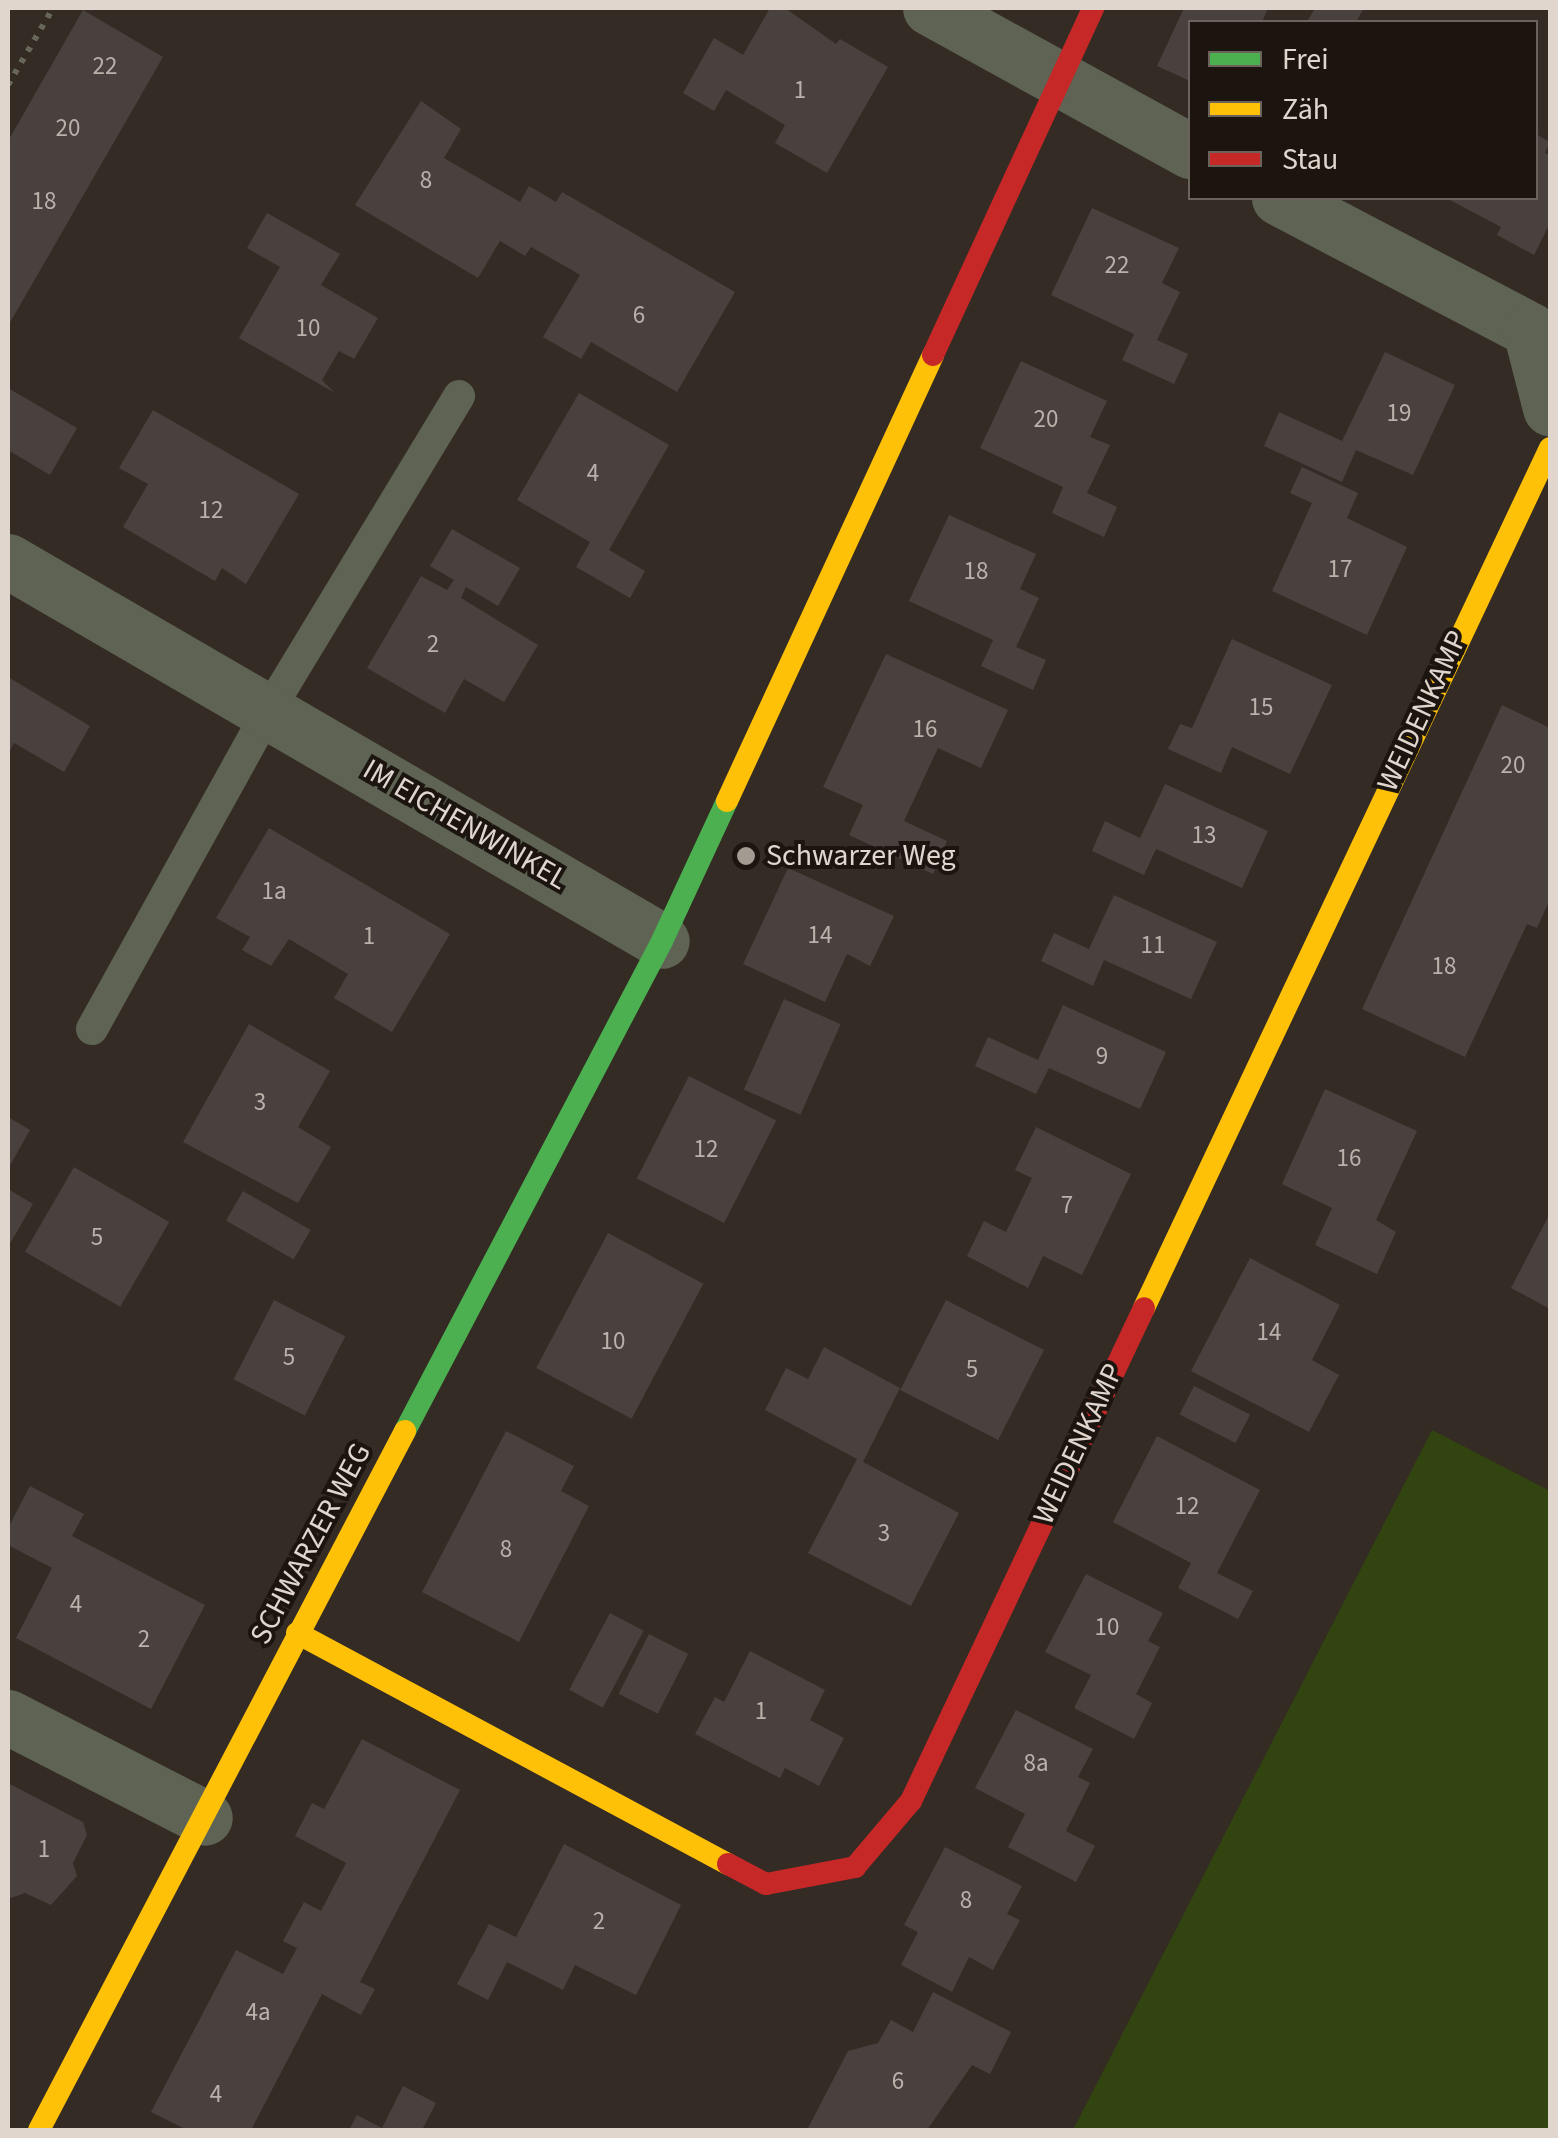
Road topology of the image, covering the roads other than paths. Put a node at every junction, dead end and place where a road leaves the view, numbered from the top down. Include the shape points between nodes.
1 (930, 8) edge
2 (1094, 8) edge
3 (1058, 81) junction
4 (1188, 150) edge
5 (1283, 200) edge
6 (459, 396) dead end
7 (1550, 408) edge
8 (1550, 448) edge
9 (8, 561) edge
10 (268, 710) junction
11 (662, 940) junction
12 (92, 1029) dead end
13 (297, 1633) junction
14 (8, 1718) edge
15 (205, 1818) junction
16 (39, 2130) edge

1 - 3 street
2 - 3 street, SCHWARZER WEG
3 - 4 street
3 - 11 street, SCHWARZER WEG
5 - 7 street via 1530,330
6 - 10 lane
8 - 13 street, WEIDENKAMP via 912,1801 855,1867 766,1884
9 - 10 street, IM EICHENWINKEL
10 - 11 street, IM EICHENWINKEL
10 - 12 lane
11 - 13 street, SCHWARZER WEG
13 - 15 street, SCHWARZER WEG
14 - 15 street
15 - 16 street, SCHWARZER WEG

